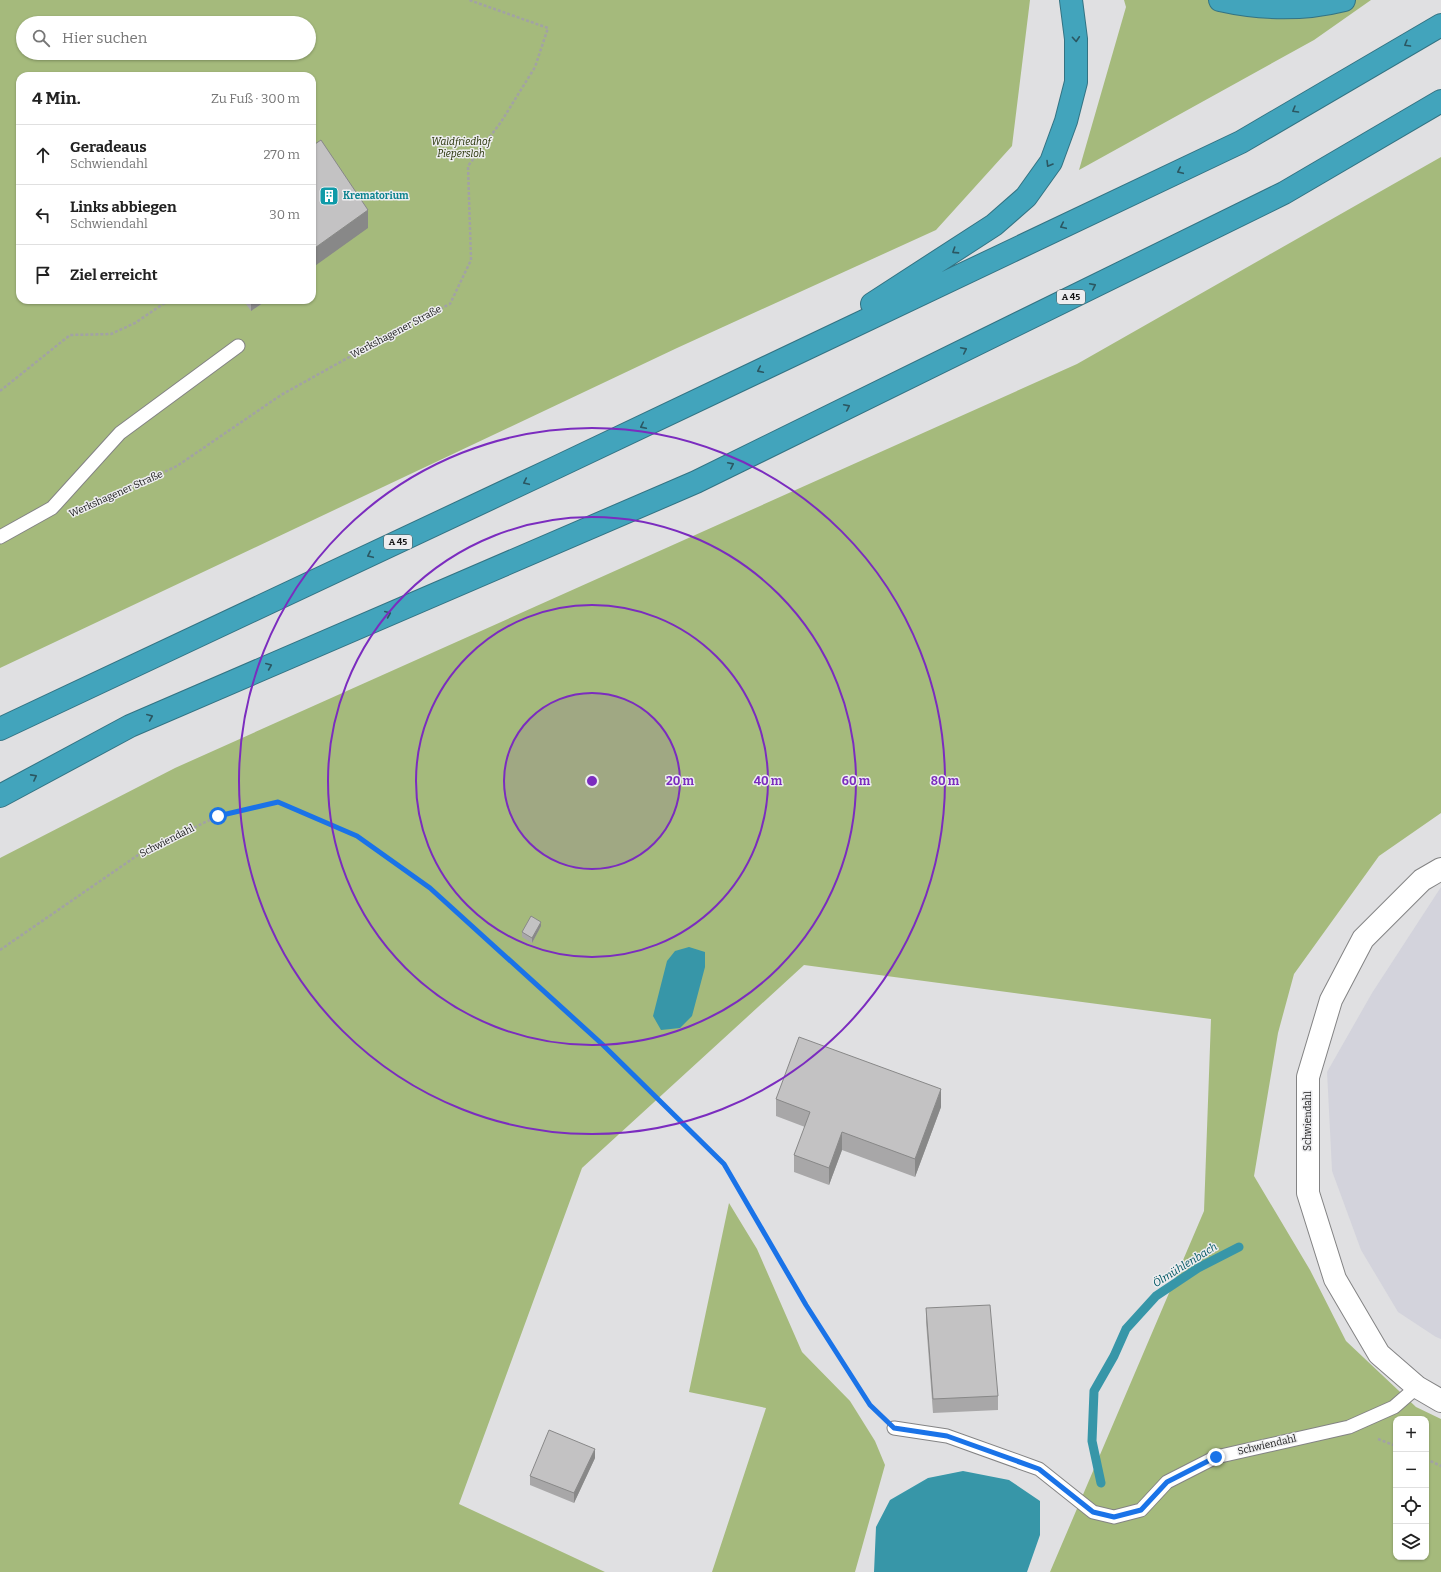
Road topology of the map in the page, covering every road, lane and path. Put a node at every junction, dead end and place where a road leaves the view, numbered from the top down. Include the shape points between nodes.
1 (469, 0) edge
2 (1071, 0) edge
3 (1220, 0) edge
4 (1344, 0) edge
5 (1441, 25) edge
6 (1441, 101) edge
7 (163, 304) edge
8 (238, 346) dead end
9 (796, 353) junction
10 (0, 391) edge
11 (74, 514) dead end
12 (0, 537) edge
13 (0, 729) edge
14 (0, 796) edge
15 (1441, 868) edge
16 (0, 950) edge
17 (1417, 1387) junction
18 (1441, 1401) edge
19 (894, 1428) joint
20 (1429, 1460) edge
21 (1441, 1466) edge

1 - 11 path, Werkshagener Straße via 548,28 535,67 501,122 468,166 471,260 450,304 281,395 177,466
2 -> 9 highway via 1076,39 1076,82 1066,121 1051,162 1026,197 994,225
3 - 4 highway via 1236,4 1282,7 1328,4
5 -> 9 highway, A 45 via 1241,142
14 -> 6 highway, A 45 via 130,726 696,482 1284,193
7 - 10 path via 135,323 111,334 70,335
8 - 12 lane, Werkshagener Straße via 120,433 52,508
9 -> 13 highway, A 45
15 - 17 street, Schwiendahl via 1422,880 1363,939 1331,1000 1308,1077 1308,1193 1335,1279 1379,1354
16 - 19 path, Schwiendahl via 138,855 218,816 278,802 357,836 430,888 602,1044 724,1164 806,1305 870,1405
17 - 18 street, Schwiendahl
17 - 19 lane, Schwiendahl via 1394,1407 1349,1427 1216,1457 1167,1482 1141,1510 1114,1517 1093,1512 1039,1469 947,1436
20 - 21 path

